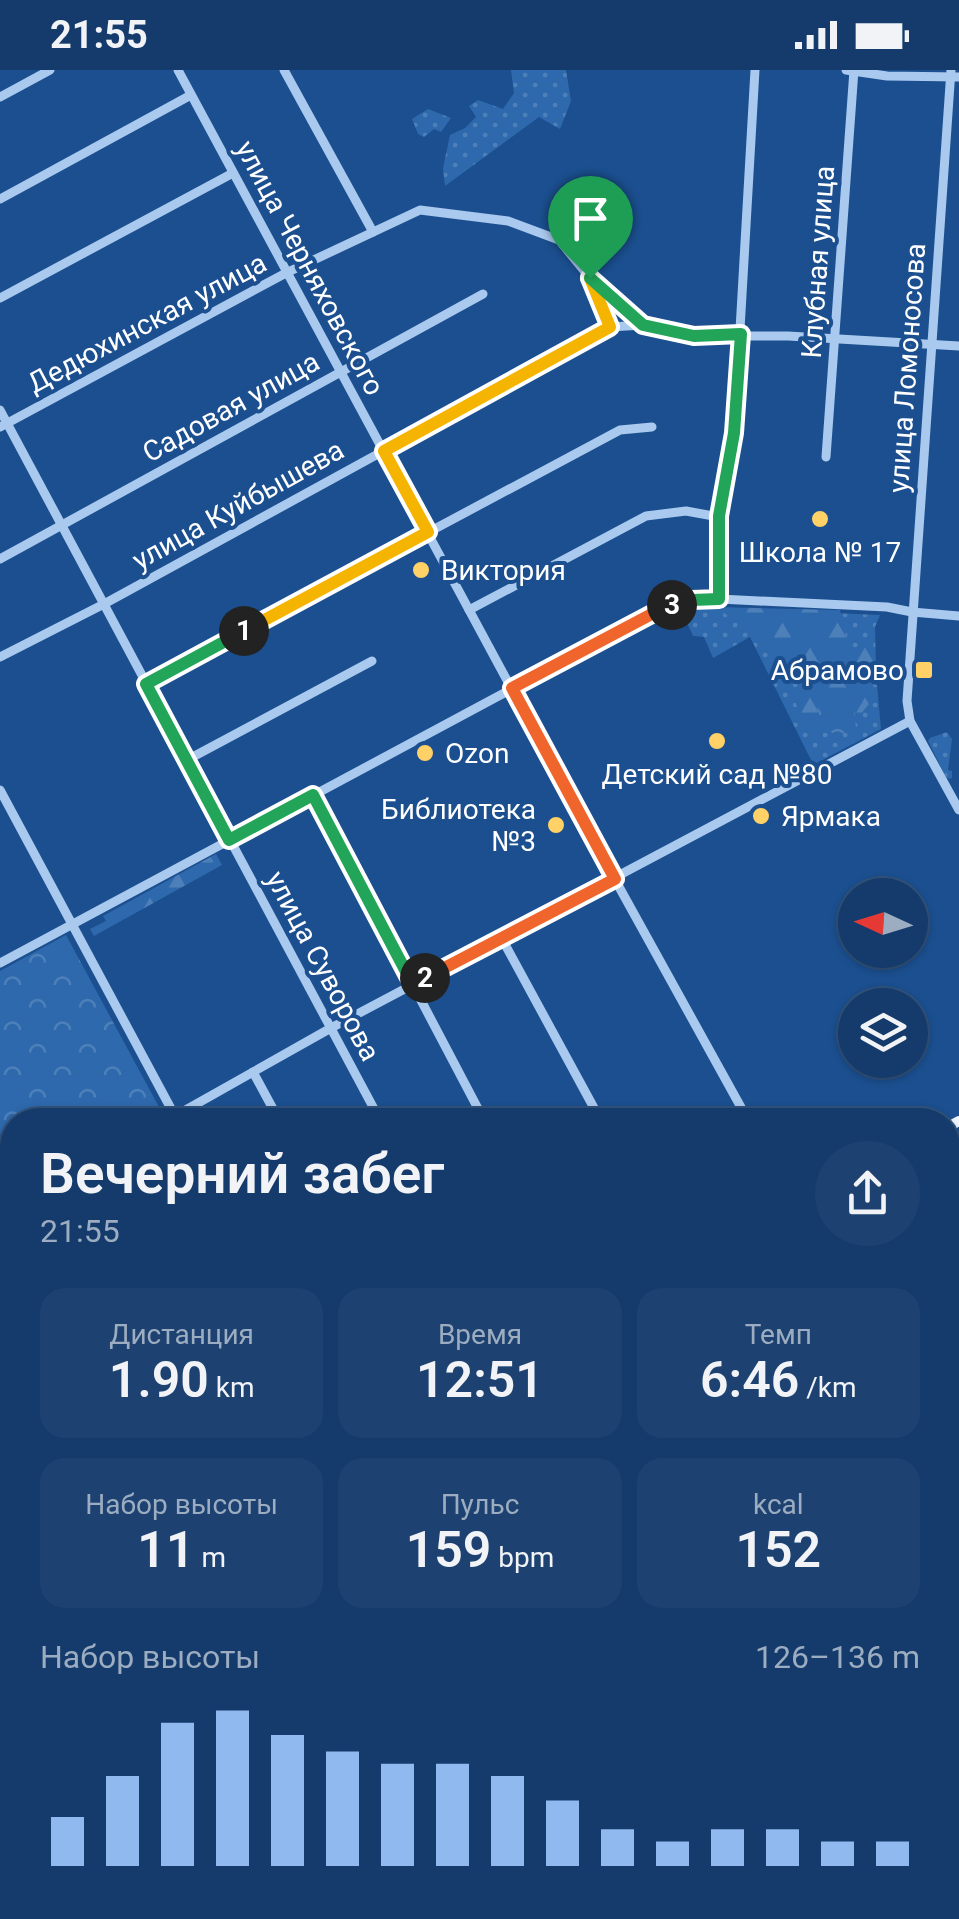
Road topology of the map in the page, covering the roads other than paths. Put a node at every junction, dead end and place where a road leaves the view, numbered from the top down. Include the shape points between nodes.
1 (50, 70) edge
2 (178, 70) edge
3 (284, 70) edge
4 (755, 70) edge
5 (851, 70) edge
6 (954, 75) edge
7 (191, 95) junction
8 (0, 96) edge
9 (233, 173) junction
10 (0, 199) edge
11 (372, 232) junction
12 (286, 273) junction
13 (590, 278) junction
14 (483, 294) dead end
15 (0, 298) edge
16 (643, 325) junction
17 (610, 327) junction
18 (741, 334) junction
19 (835, 339) junction
20 (931, 344) junction
21 (959, 346) edge
22 (341, 372) junction
23 (0, 410) edge
24 (4, 425) edge
25 (652, 426) dead end
26 (384, 451) junction
27 (826, 457) dead end
28 (719, 516) junction
29 (61, 525) junction
30 (428, 532) junction
31 (0, 559) edge
32 (719, 599) junction
33 (104, 604) junction
34 (469, 610) junction
35 (912, 612) junction
36 (959, 616) edge
37 (0, 658) edge
38 (372, 661) dead end
39 (146, 684) junction
40 (512, 688) junction
41 (910, 720) junction
42 (187, 760) junction
43 (0, 790) edge
44 (313, 795) junction
45 (959, 810) edge
46 (229, 840) junction
47 (615, 879) junction
48 (72, 924) junction
49 (501, 937) junction
50 (0, 962) edge
51 (413, 985) junction
52 (331, 1028) junction
53 (253, 1072) junction
54 (171, 1108) edge
55 (193, 1108) edge
56 (272, 1108) edge
57 (374, 1108) edge
58 (478, 1108) edge
59 (594, 1108) dead end
60 (741, 1108) edge

1 - 8 street
2 - 7 street, улица Черняховского
3 - 11 street
4 - 18 street
5 - 6 street
5 - 19 street, Клубная улица
6 - 20 street, улица Ломоносова
7 - 9 street, улица Черняховского
7 - 10 street
9 - 12 street, улица Черняховского
9 - 15 street
11 - 12 street, Дедюхинская улица
11 - 13 street, Дедюхинская улица via 420,210 508,221 559,240
12 - 22 street, улица Черняховского
12 - 24 street, Дедюхинская улица
13 - 16 street
13 - 17 street, Дедюхинская улица
14 - 22 street, Садовая улица
16 - 17 street, улица Куйбышева
16 - 18 street, улица Куйбышева via 694,336
17 - 26 street, улица Куйбышева
18 - 19 street, улица Куйбышева
18 - 28 street
19 - 20 street, улица Куйбышева
19 - 27 street, Клубная улица
20 - 21 street, улица Куйбышева
20 - 35 street, улица Ломоносова
22 - 26 street, улица Черняховского
22 - 29 street, Садовая улица
23 - 24 street, улица Суворова
24 - 29 street, улица Суворова
25 - 30 street via 620,430
26 - 30 street, улица Черняховского
26 - 33 street, улица Куйбышева
28 - 32 street
28 - 34 street via 646,516
29 - 31 street, Садовая улица
29 - 33 street, улица Суворова
30 - 34 street, улица Черняховского
30 - 39 street
32 - 35 street
32 - 40 street via 665,607
33 - 37 street, улица Куйбышева
33 - 39 street, улица Суворова
34 - 40 street, улица Черняховского
35 - 36 street
35 - 41 street, улица Ломоносова
38 - 42 street
39 - 42 street, улица Суворова
40 - 44 street
40 - 47 street, улица Черняховского
41 - 45 street, улица Ломоносова
41 - 47 street
42 - 46 street, улица Суворова
43 - 48 street
44 - 46 street
44 - 51 street
46 - 48 street
46 - 52 street, улица Суворова
47 - 49 street
47 - 60 street, улица Черняховского
48 - 50 street
48 - 54 street
49 - 51 street
49 - 59 street
51 - 52 street
51 - 58 street
52 - 53 street
52 - 57 street, улица Суворова
53 - 55 street
53 - 56 street

